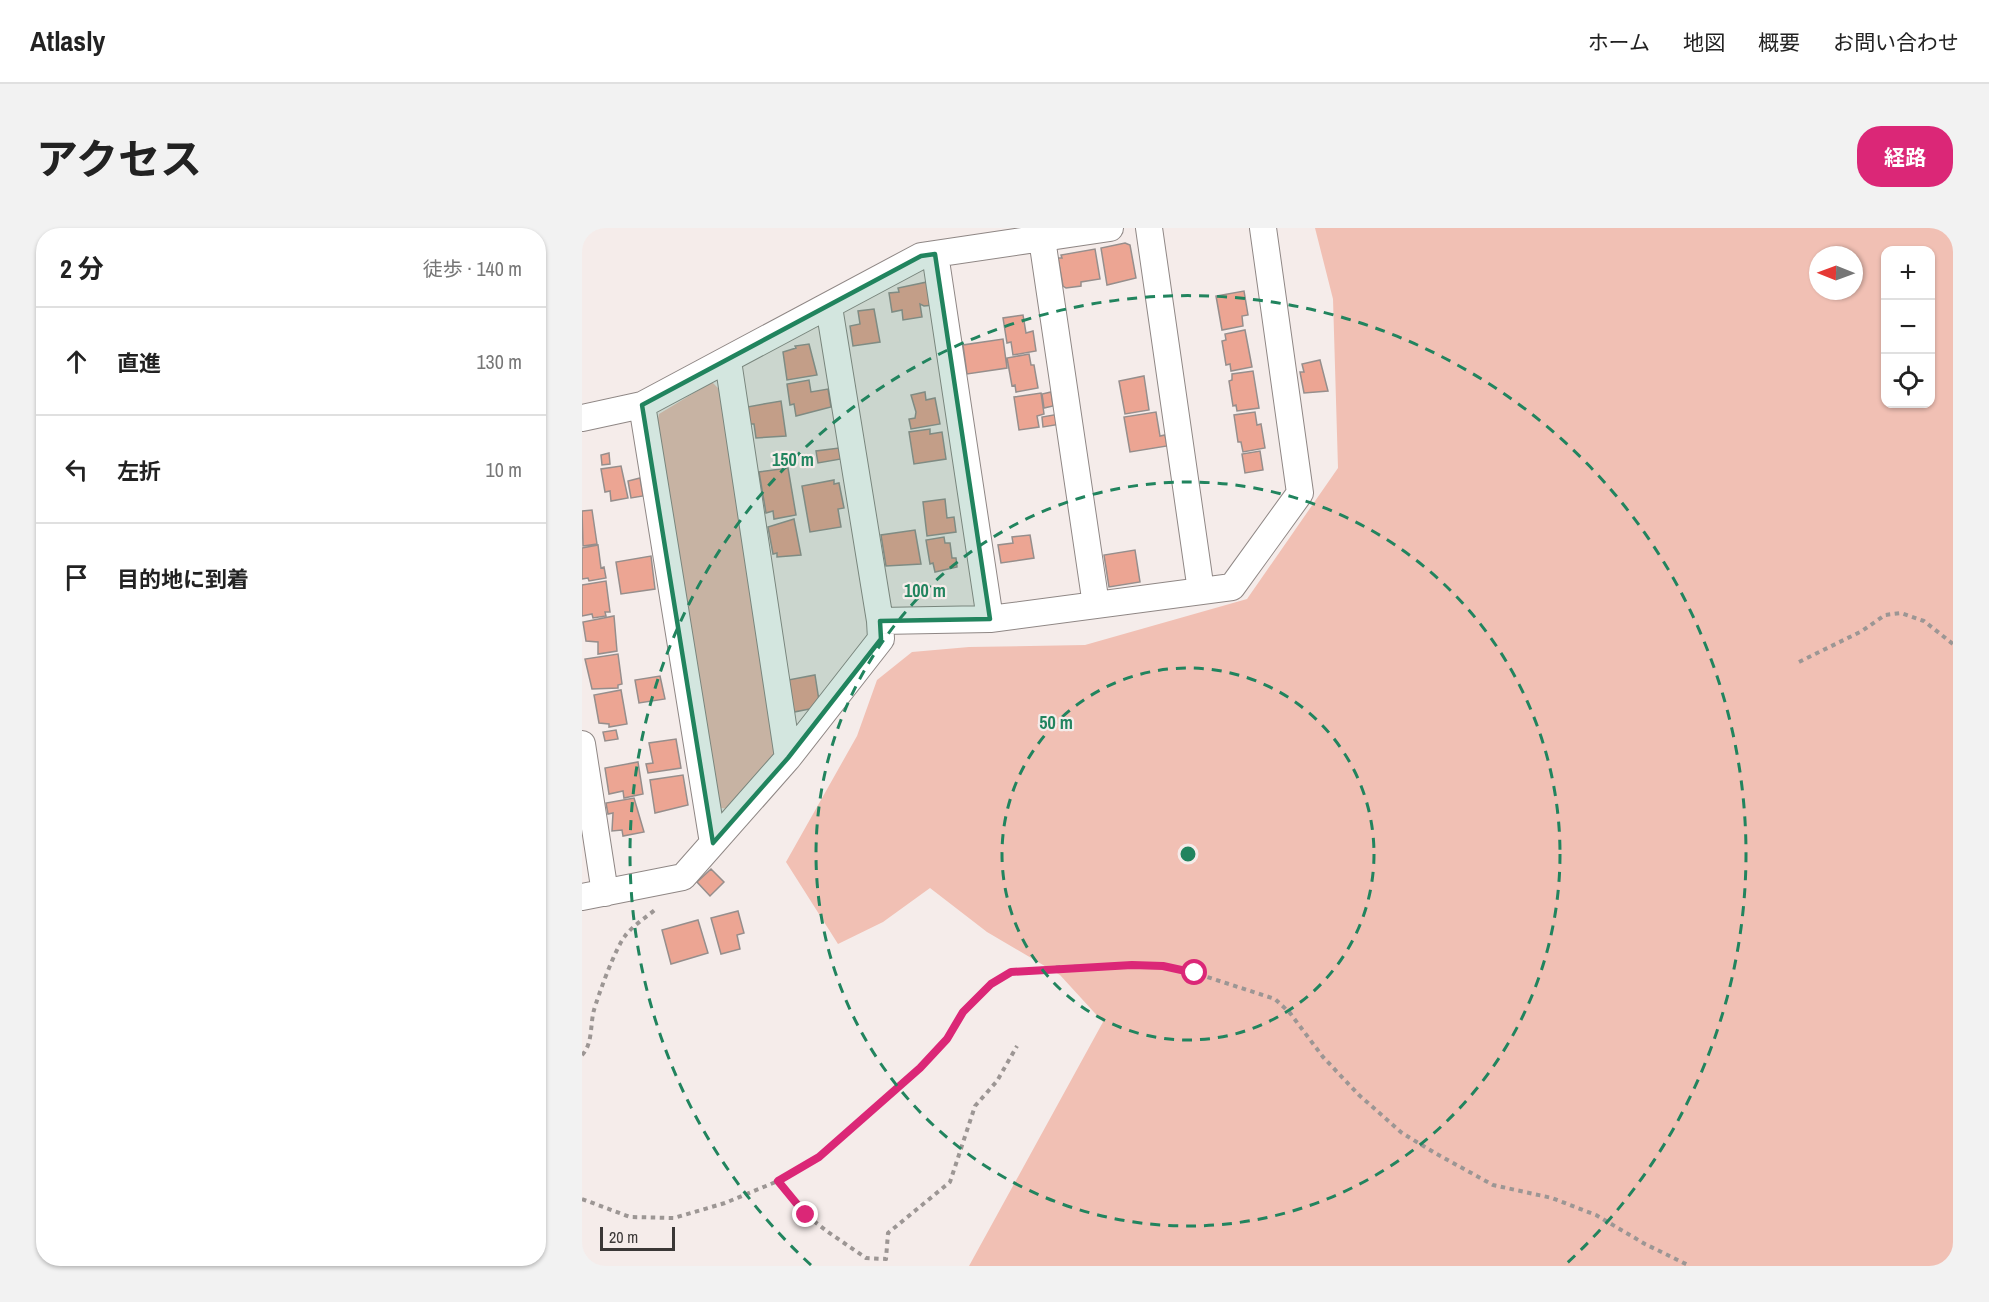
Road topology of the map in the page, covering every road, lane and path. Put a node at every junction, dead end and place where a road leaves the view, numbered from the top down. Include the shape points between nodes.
1 (1110, 228) edge
2 (1149, 228) edge
3 (1263, 228) edge
4 (1042, 239) junction
5 (935, 254) junction
6 (829, 307) junction
7 (728, 361) junction
8 (642, 405) junction
9 (582, 418) edge
10 (1201, 591) junction
11 (1096, 605) junction
12 (990, 619) junction
13 (880, 621) junction
14 (1953, 644) edge
15 (1799, 662) dead end
16 (582, 744) edge
17 (788, 758) junction
18 (713, 843) junction
19 (683, 877) junction
20 (593, 895) edge
21 (1017, 1046) dead end
22 (582, 1055) edge
23 (778, 1181) junction
24 (582, 1199) edge
25 (1690, 1266) edge

1 - 4 street
2 - 10 street
3 - 10 street via 1300,493 1232,587
4 - 5 street
4 - 11 street
5 - 6 street via 921,256
5 - 12 street
6 - 7 street
6 - 13 street
7 - 8 street
7 - 17 street
8 - 9 street
8 - 18 street
10 - 11 street
11 - 12 street
12 - 13 street
13 - 17 street via 880,639
14 - 15 path via 1924,621 1901,613 1885,615 1862,631
16 - 20 street
17 - 18 street
18 - 19 street
19 - 20 street
19 - 22 path via 672,896 625,935 594,1011
21 - 23 path via 997,1081 975,1106 950,1182 888,1233 886,1259 866,1258 828,1233 806,1215
23 - 24 path via 674,1218 630,1217
23 - 25 path via 819,1157 920,1068 947,1039 963,1012 991,984 1011,972 1163,966 1275,999 1359,1095 1402,1133 1435,1153 1493,1185 1552,1198 1596,1215

